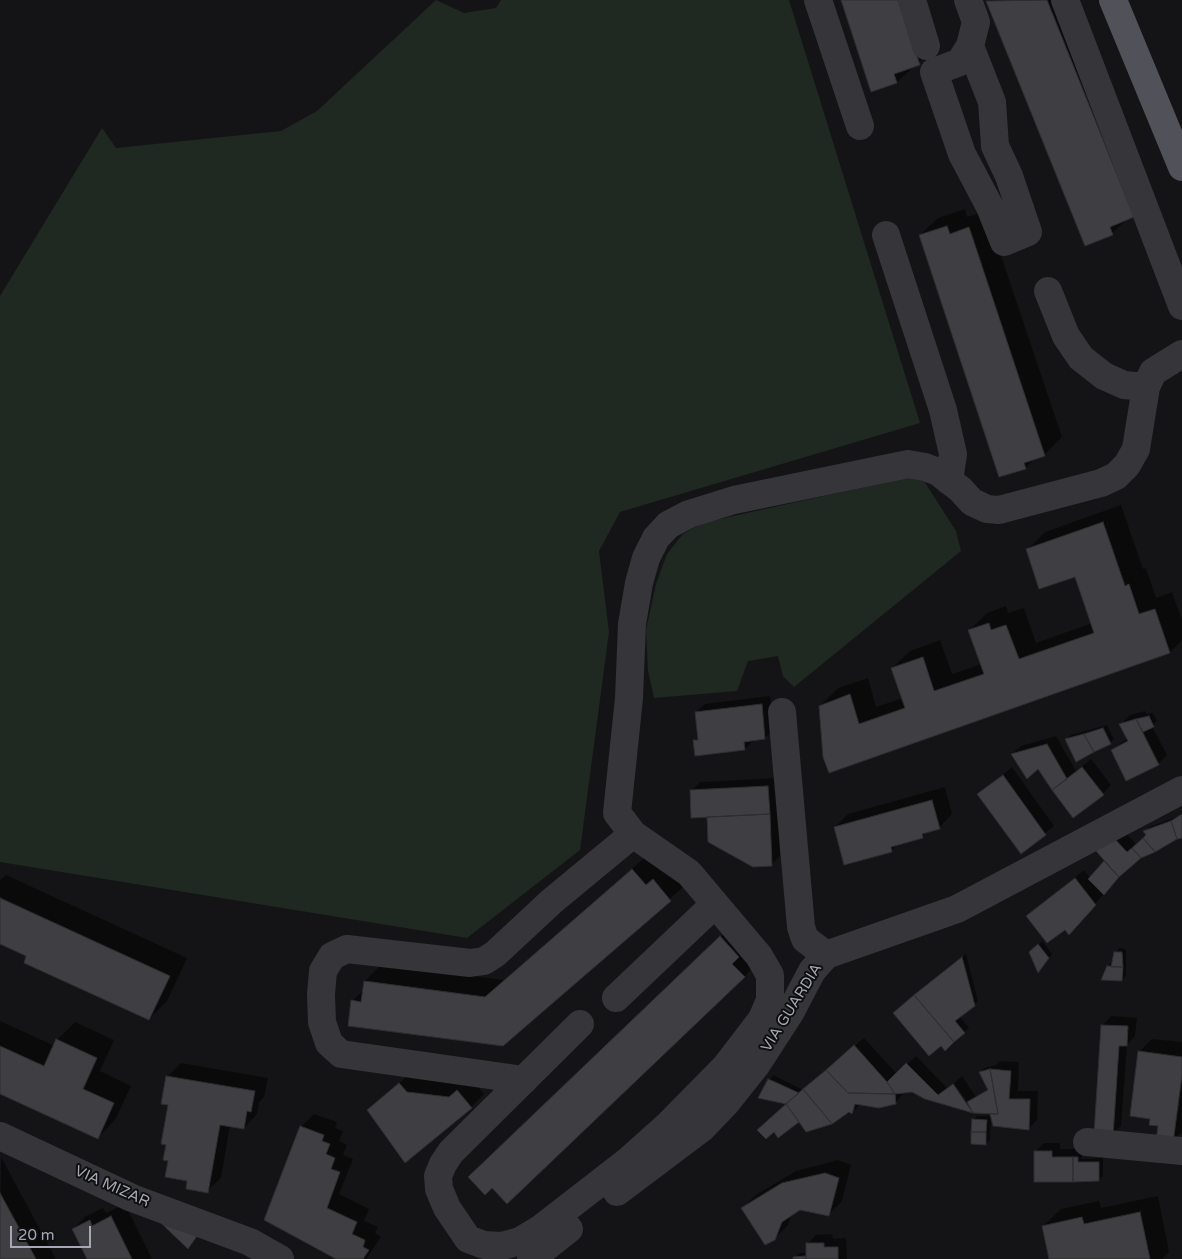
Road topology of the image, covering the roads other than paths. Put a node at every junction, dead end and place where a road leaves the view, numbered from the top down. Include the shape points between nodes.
1 (818, 0) edge
2 (912, 0) edge
3 (968, 0) edge
4 (1065, 0) edge
5 (1114, 0) edge
6 (926, 46) dead end
7 (970, 46) junction
8 (860, 126) dead end
9 (995, 146) junction
10 (964, 158) junction
11 (1182, 167) edge
12 (886, 235) dead end
13 (1048, 291) dead end
14 (1182, 306) edge
15 (1182, 354) edge
16 (1146, 387) junction
17 (949, 481) junction
18 (782, 712) dead end
19 (1182, 790) edge
20 (633, 834) junction
21 (715, 904) junction
22 (826, 955) junction
23 (616, 998) dead end
24 (580, 1024) dead end
25 (524, 1080) junction
26 (0, 1136) edge
27 (1087, 1142) dead end
28 (1182, 1151) edge
29 (280, 1259) edge
30 (530, 1259) edge

1 - 8 street
2 - 6 street
3 - 7 street via 976,22
4 - 14 street
5 - 11 main road
7 - 9 street via 992,102
7 - 10 street via 960,62 934,72
9 - 10 street
9 - 10 street via 1010,176 1028,232 1004,242
12 - 17 street via 943,410 953,454
13 - 16 street via 1066,336 1081,358 1104,376 1124,385
15 - 16 street via 1153,372
16 - 17 street via 1136,448 1127,465 1116,476 1101,483 999,510 972,502
17 - 20 street via 938,472 908,464 734,500 689,514 668,525 656,538 639,583 632,624 629,698 617,813
18 - 22 street via 801,927 805,939
19 - 22 street, VIA GUARDIA via 957,909
20 - 21 street via 689,873
20 - 25 street via 484,961 470,963 347,949 332,956 323,971 320,994 322,1022 329,1043 342,1054
21 - 23 street
21 - 25 street via 770,974 770,1000 762,1019 726,1066 629,1160 520,1241 502,1246 484,1245 468,1239 458,1227 442,1195 438,1176 451,1152
22 - 30 street, VIA GUARDIA via 812,971 757,1064 720,1110 702,1128
24 - 25 street
26 - 29 street, VIA MIZAR via 132,1198 250,1242
27 - 28 street

